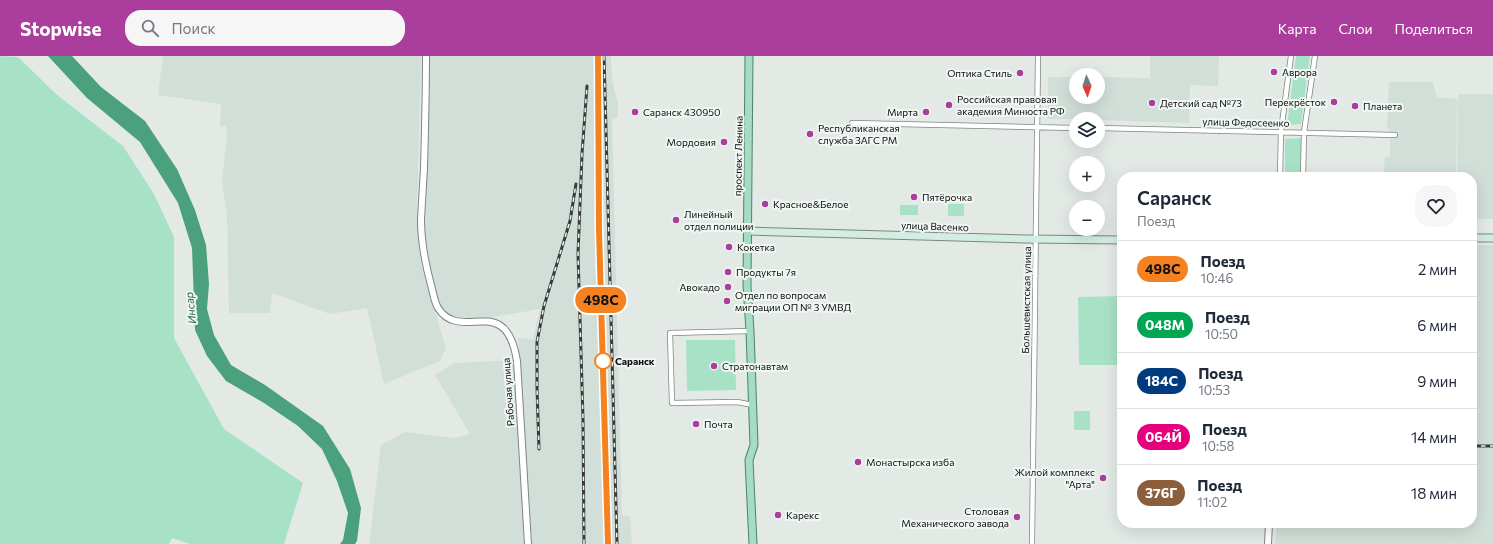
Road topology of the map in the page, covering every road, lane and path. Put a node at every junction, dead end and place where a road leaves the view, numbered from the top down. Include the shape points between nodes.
1 (426, 56) edge
2 (749, 56) edge
3 (1038, 56) edge
4 (1291, 56) edge
5 (1315, 56) edge
6 (852, 123) dead end
7 (1037, 127) junction
8 (1069, 128) edge
9 (1105, 128) edge
10 (1281, 131) junction
11 (1304, 132) junction
12 (1395, 135) dead end
13 (1280, 172) edge
14 (1303, 172) edge
15 (747, 231) junction
16 (1477, 238) edge
17 (1493, 238) edge
18 (1036, 239) junction
19 (1117, 240) edge
20 (750, 331) junction
21 (753, 405) junction
22 (1269, 528) edge
23 (528, 544) edge
24 (753, 544) edge
25 (1032, 544) edge
26 (1268, 544) edge

1 - 23 street, Рабочая улица via 421,220 425,262 434,297 442,313 460,322 495,323 504,328 513,340 517,361
2 - 15 main road, проспект Ленина
3 - 7 street, Большевистская улица
4 - 10 street
5 - 11 street
6 - 7 street
7 - 8 street
7 - 18 street, Большевистская улица
9 - 10 street, улица Федосеенко
10 - 11 street, улица Федосеенко
10 - 13 street
11 - 12 street, улица Федосеенко
11 - 14 street
15 - 18 main road, улица Васенко
15 - 20 main road, проспект Ленина
16 - 17 main road
18 - 19 main road, улица Васенко
18 - 25 street, Большевистская улица
20 - 21 main road, проспект Ленина
20 - 21 street via 670,334 672,403 737,402
21 - 24 main road, проспект Ленина via 754,445 749,460
22 - 26 street

